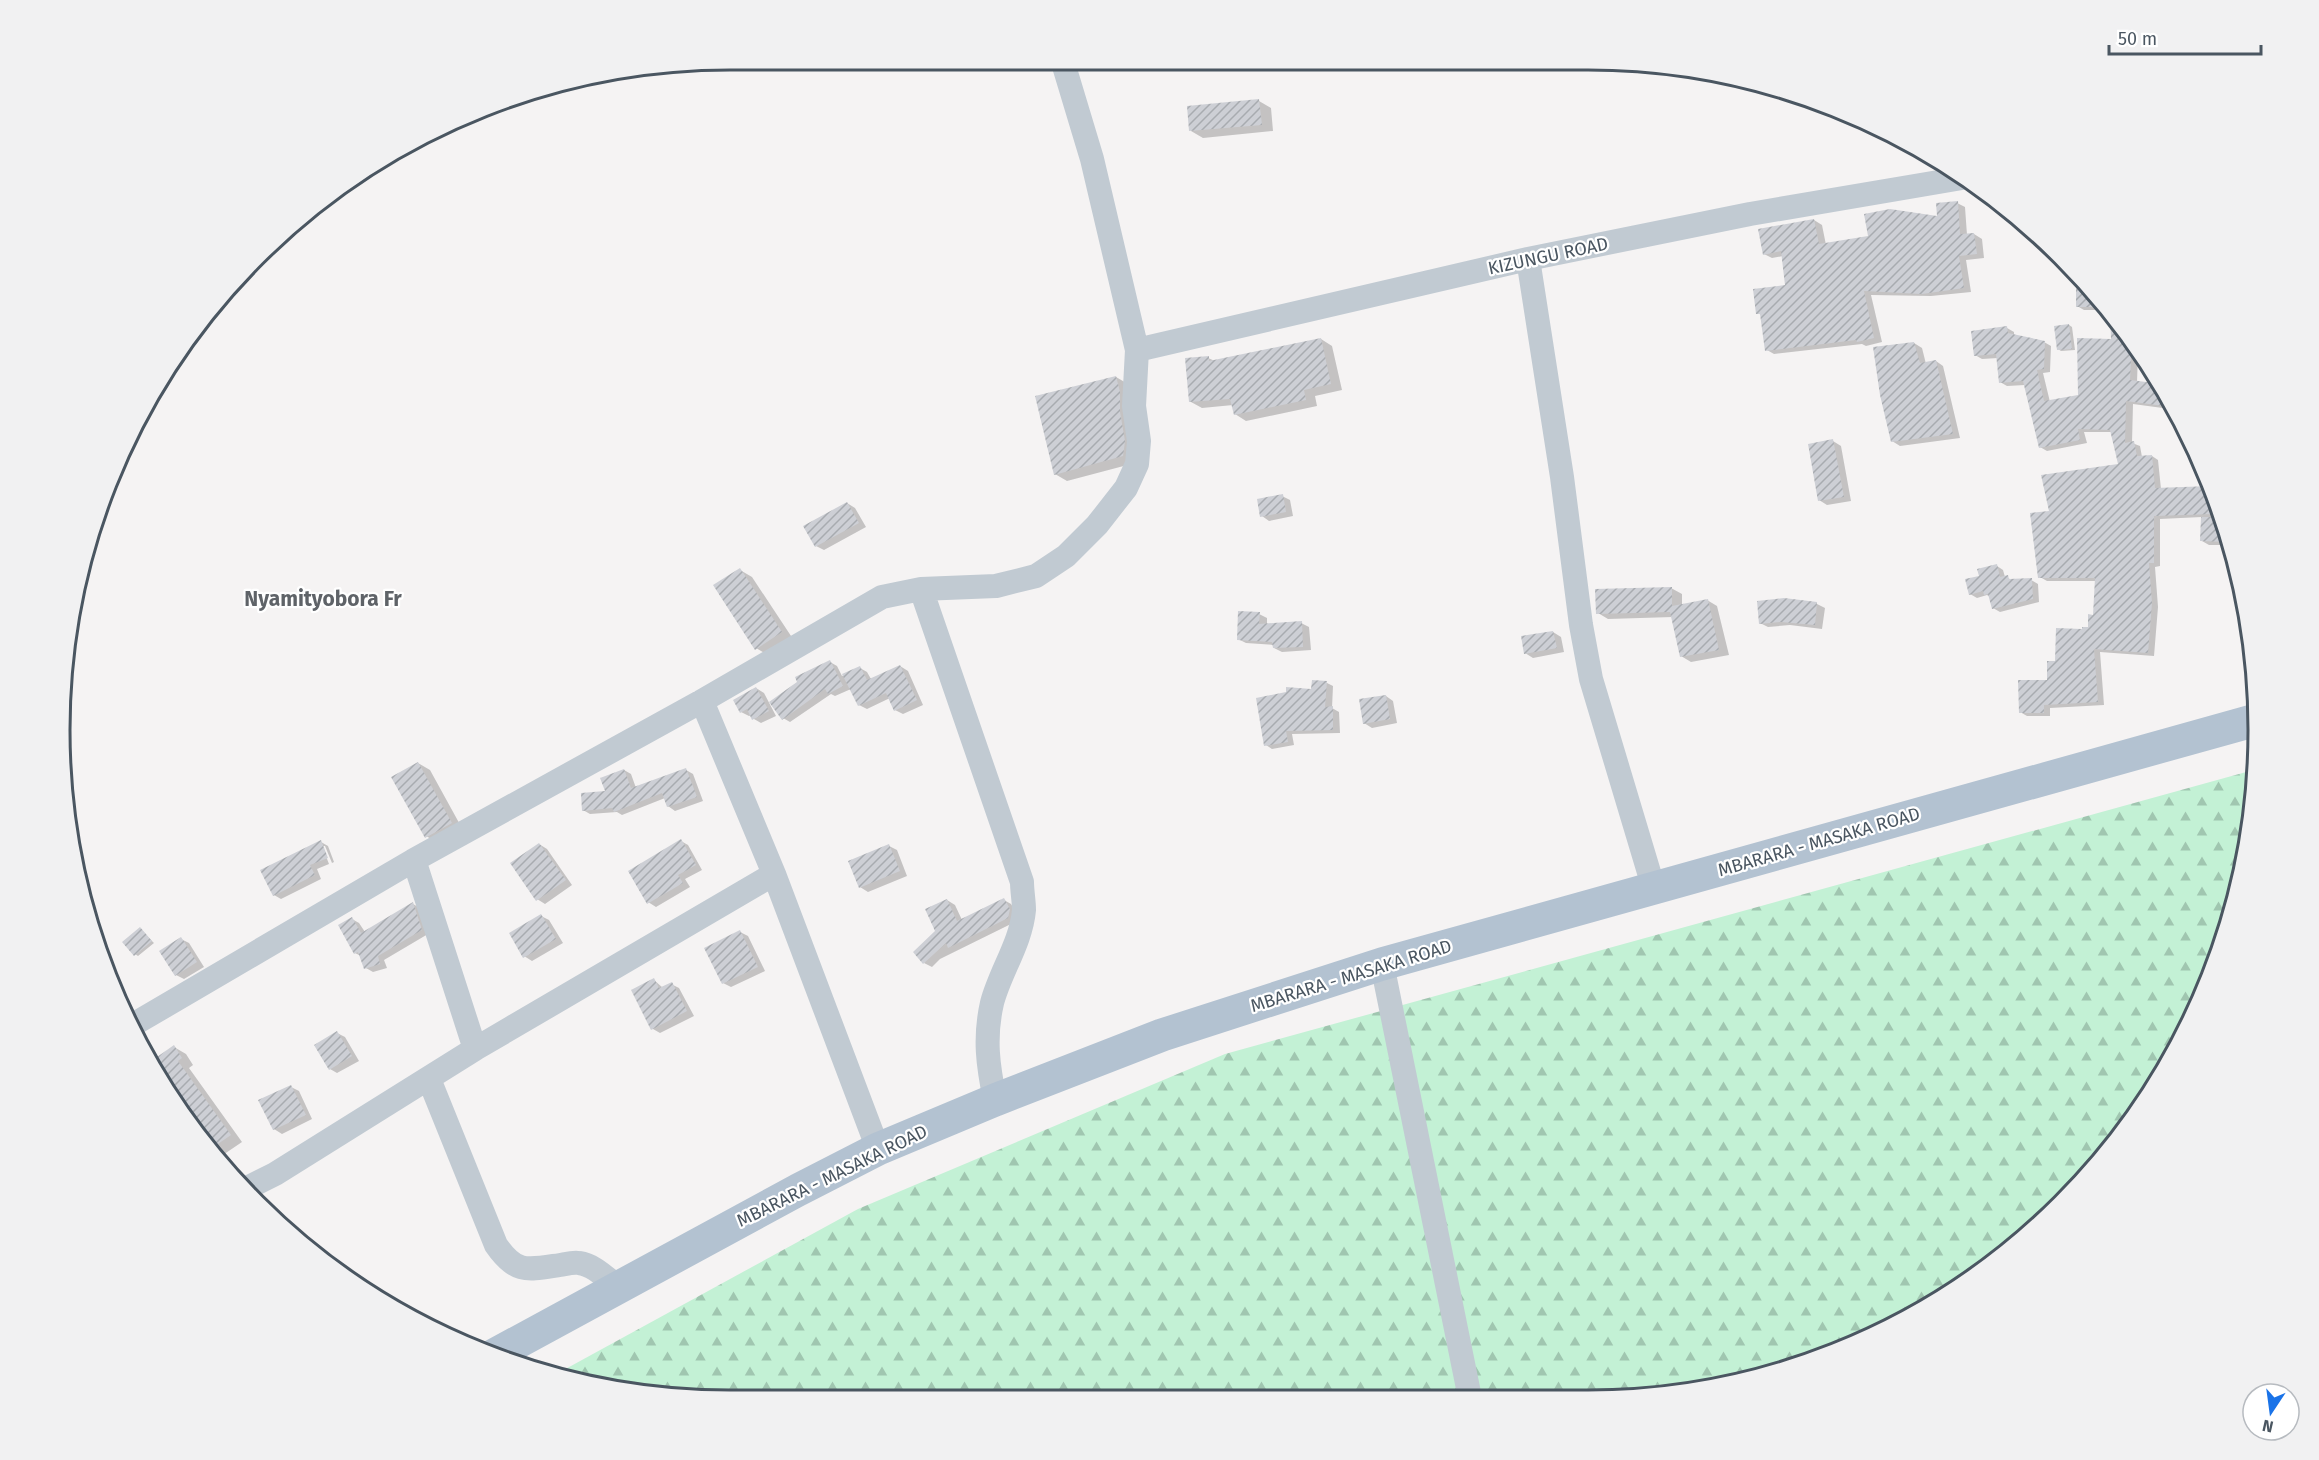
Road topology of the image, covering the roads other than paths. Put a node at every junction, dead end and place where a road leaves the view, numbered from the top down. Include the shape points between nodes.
1 (1065, 70) edge
2 (1952, 180) edge
3 (1528, 259) junction
4 (1137, 350) junction
5 (921, 589) junction
6 (702, 700) junction
7 (2248, 722) edge
8 (414, 860) junction
9 (774, 874) junction
10 (1654, 889) junction
11 (1382, 964) junction
12 (139, 1021) edge
13 (475, 1049) junction
14 (429, 1078) junction
15 (995, 1100) junction
16 (878, 1149) junction
17 (254, 1185) edge
18 (618, 1287) junction
19 (503, 1349) edge
20 (1468, 1390) edge

1 - 4 street via 1092,159
2 - 3 street, KIZUNGU ROAD via 1750,214
3 - 4 street, KIZUNGU ROAD
3 - 10 street via 1591,679
4 - 5 street via 1137,464 1126,488 1097,525 1066,556 1036,576 996,586
5 - 6 street via 882,597
5 - 15 street via 1022,882 1024,910 992,1002 988,1028 986,1056
6 - 8 street
6 - 9 street
7 - 10 main road, MBARARA - MASAKA ROAD
8 - 12 street
8 - 13 street
9 - 13 street
9 - 16 street
10 - 11 main road, MBARARA - MASAKA ROAD
11 - 15 main road, MBARARA - MASAKA ROAD via 1162,1035
11 - 20 street
13 - 14 street
14 - 17 street
14 - 18 street via 496,1245 507,1261 522,1268 577,1262 598,1271
15 - 16 main road, MBARARA - MASAKA ROAD
16 - 18 main road, MBARARA - MASAKA ROAD
18 - 19 main road, MBARARA - MASAKA ROAD

